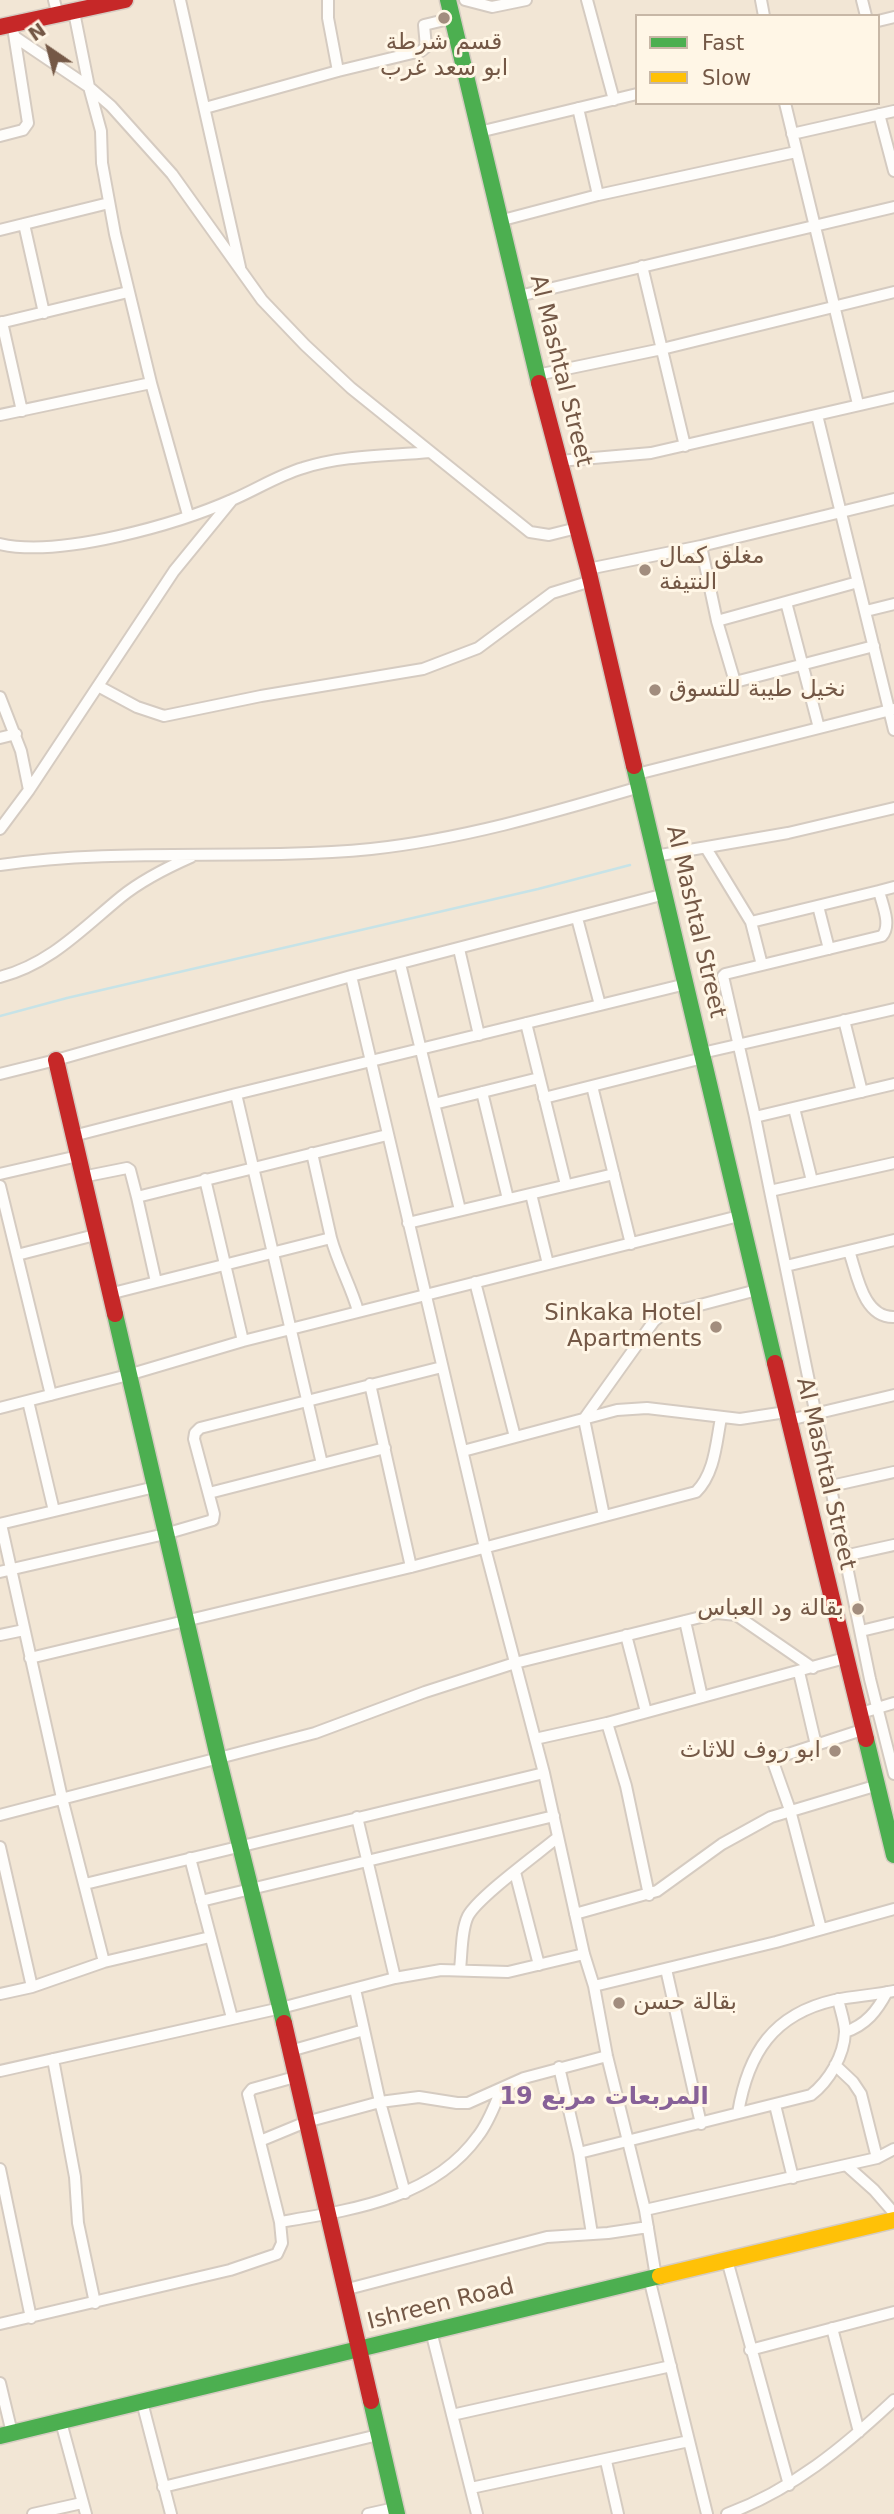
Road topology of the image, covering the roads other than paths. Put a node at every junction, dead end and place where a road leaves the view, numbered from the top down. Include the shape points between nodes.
1 (125, 0) edge
2 (180, 0) edge
3 (328, 0) edge
4 (448, 0) edge
5 (465, 0) edge
6 (526, 0) edge
7 (587, 0) edge
8 (56, 8) edge
9 (74, 12) junction
10 (453, 18) junction
11 (9, 30) edge
12 (338, 71) junction
13 (89, 87) junction
14 (635, 95) edge
15 (614, 100) junction
16 (785, 105) edge
17 (205, 108) junction
18 (578, 108) junction
19 (894, 111) edge
20 (879, 114) junction
21 (479, 132) junction
22 (792, 134) junction
23 (0, 136) edge
24 (796, 152) junction
25 (894, 171) edge
26 (598, 195) junction
27 (108, 202) junction
28 (894, 206) edge
29 (499, 220) junction
30 (24, 224) junction
31 (813, 225) junction
32 (0, 230) edge
33 (642, 266) junction
34 (241, 273) junction
35 (128, 292) junction
36 (894, 292) edge
37 (519, 296) junction
38 (834, 306) junction
39 (44, 313) junction
40 (1, 322) edge
41 (662, 349) junction
42 (537, 375) junction
43 (151, 383) junction
44 (894, 397) edge
45 (858, 404) junction
46 (22, 411) junction
47 (0, 415) edge
48 (817, 415) junction
49 (685, 446) junction
50 (430, 452) junction
51 (559, 461) junction
52 (894, 499) edge
53 (233, 500) junction
54 (840, 511) junction
55 (188, 515) junction
56 (577, 528) junction
57 (0, 544) edge
58 (701, 546) junction
59 (589, 575) junction
60 (858, 582) junction
61 (786, 602) junction
62 (894, 604) edge
63 (866, 611) junction
64 (717, 621) junction
65 (874, 646) junction
66 (803, 665) junction
67 (98, 686) junction
68 (0, 697) edge
69 (892, 709) edge
70 (819, 728) junction
71 (894, 730) edge
72 (16, 734) junction
73 (0, 738) edge
74 (638, 780) junction
75 (29, 790) junction
76 (894, 808) edge
77 (0, 829) edge
78 (706, 848) junction
79 (200, 853) junction
80 (655, 856) junction
81 (0, 864) edge
82 (894, 887) edge
83 (879, 891) junction
84 (665, 894) junction
85 (818, 906) junction
86 (577, 918) junction
87 (751, 922) junction
88 (459, 949) junction
89 (829, 949) junction
90 (400, 964) junction
91 (762, 965) junction
92 (351, 976) junction
93 (0, 977) edge
94 (686, 984) junction
95 (600, 1005) junction
96 (894, 1009) edge
97 (844, 1020) junction
98 (526, 1023) junction
99 (479, 1035) junction
100 (738, 1044) junction
101 (421, 1050) junction
102 (702, 1056) junction
103 (56, 1060) junction
104 (370, 1062) junction
105 (0, 1074) edge
106 (539, 1078) junction
107 (894, 1084) edge
108 (592, 1086) junction
109 (482, 1092) junction
110 (862, 1092) junction
111 (236, 1094) junction
112 (544, 1098) junction
113 (434, 1104) junction
114 (794, 1108) junction
115 (755, 1118) junction
116 (387, 1135) junction
117 (73, 1136) junction
118 (312, 1153) junction
119 (78, 1156) junction
120 (894, 1163) edge
121 (253, 1167) junction
122 (0, 1174) edge
123 (614, 1174) junction
124 (82, 1177) junction
125 (205, 1179) junction
126 (812, 1181) junction
127 (566, 1185) junction
128 (0, 1186) edge
129 (770, 1191) junction
130 (531, 1194) junction
131 (137, 1197) junction
132 (508, 1199) junction
133 (460, 1210) junction
134 (739, 1216) junction
135 (408, 1223) junction
136 (95, 1235) junction
137 (331, 1238) junction
138 (894, 1240) edge
139 (631, 1244) junction
140 (849, 1251) junction
141 (272, 1252) junction
142 (17, 1255) junction
143 (226, 1264) junction
144 (548, 1264) junction
145 (786, 1266) junction
146 (156, 1282) junction
147 (475, 1282) junction
148 (757, 1290) junction
149 (109, 1294) junction
150 (425, 1294) junction
151 (358, 1311) junction
152 (894, 1317) edge
153 (290, 1329) junction
154 (243, 1340) junction
155 (442, 1367) junction
156 (128, 1375) junction
157 (370, 1384) junction
158 (51, 1395) junction
159 (894, 1395) edge
160 (307, 1399) junction
161 (28, 1401) junction
162 (0, 1408) edge
163 (816, 1412) junction
164 (788, 1416) junction
165 (721, 1418) junction
166 (584, 1419) junction
167 (515, 1437) junction
168 (385, 1448) junction
169 (463, 1451) junction
170 (322, 1464) junction
171 (894, 1472) edge
172 (831, 1486) junction
173 (155, 1487) junction
174 (209, 1493) junction
175 (54, 1511) junction
176 (604, 1516) junction
177 (0, 1524) edge
178 (165, 1534) junction
179 (894, 1545) edge
180 (485, 1548) junction
181 (844, 1556) junction
182 (411, 1567) junction
183 (5, 1571) edge
184 (186, 1621) junction
185 (685, 1621) junction
186 (894, 1623) edge
187 (24, 1630) junction
188 (861, 1631) junction
189 (0, 1635) edge
190 (626, 1636) junction
191 (30, 1658) junction
192 (845, 1658) junction
193 (515, 1663) junction
194 (813, 1668) junction
195 (799, 1672) junction
196 (702, 1698) junction
197 (894, 1703) edge
198 (877, 1707) junction
199 (646, 1712) junction
200 (862, 1721) junction
201 (607, 1723) junction
202 (535, 1739) junction
203 (816, 1745) junction
204 (218, 1757) junction
205 (544, 1773) junction
206 (894, 1774) edge
207 (878, 1785) junction
208 (62, 1798) junction
209 (790, 1810) junction
210 (0, 1815) edge
211 (554, 1816) junction
212 (357, 1817) junction
213 (558, 1837) junction
214 (240, 1845) junction
215 (0, 1847) edge
216 (894, 1855) edge
217 (190, 1858) junction
218 (368, 1860) junction
219 (515, 1872) junction
220 (85, 1884) junction
221 (251, 1889) junction
222 (649, 1895) junction
223 (201, 1901) junction
224 (894, 1909) edge
225 (575, 1914) junction
226 (821, 1929) junction
227 (210, 1937) junction
228 (584, 1954) junction
229 (104, 1962) junction
230 (539, 1965) junction
231 (460, 1969) junction
232 (666, 1969) junction
233 (395, 1978) junction
234 (594, 1986) junction
235 (32, 1987) junction
236 (355, 1989) junction
237 (891, 1991) edge
238 (0, 1994) edge
239 (838, 1999) junction
240 (281, 2008) junction
241 (232, 2018) junction
242 (364, 2030) junction
243 (845, 2032) junction
244 (290, 2051) junction
245 (607, 2056) junction
246 (53, 2059) junction
247 (835, 2065) junction
248 (559, 2067) junction
249 (0, 2071) edge
250 (295, 2077) junction
251 (502, 2088) junction
252 (380, 2102) junction
253 (775, 2105) junction
254 (738, 2113) junction
255 (306, 2122) junction
256 (701, 2124) junction
257 (628, 2140) junction
258 (260, 2141) junction
259 (894, 2148) edge
260 (579, 2152) junction
261 (877, 2158) junction
262 (846, 2165) junction
263 (0, 2169) edge
264 (793, 2178) junction
265 (405, 2193) junction
266 (645, 2210) junction
267 (894, 2213) edge
268 (328, 2214) junction
269 (894, 2220) edge
270 (280, 2222) junction
271 (648, 2227) junction
272 (592, 2234) junction
273 (727, 2260) junction
274 (653, 2278) junction
275 (344, 2290) junction
276 (95, 2303) junction
277 (894, 2312) edge
278 (31, 2318) junction
279 (0, 2324) edge
280 (832, 2328) junction
281 (431, 2331) junction
282 (357, 2349) junction
283 (750, 2350) junction
284 (671, 2366) junction
285 (0, 2383) edge
286 (894, 2400) edge
287 (142, 2402) junction
288 (452, 2415) junction
289 (61, 2422) junction
290 (859, 2432) junction
291 (6, 2435) edge
292 (377, 2435) junction
293 (689, 2441) junction
294 (606, 2461) junction
295 (789, 2485) junction
296 (163, 2487) junction
297 (471, 2488) junction
298 (82, 2502) junction
299 (396, 2511) edge
300 (33, 2514) edge
301 (86, 2514) edge
302 (171, 2514) edge
303 (368, 2514) edge
304 (477, 2514) edge
305 (618, 2514) edge
306 (707, 2514) edge
307 (727, 2514) edge

1 - 9 street
2 - 17 street
3 - 12 street
4 - 10 street, Al Mashtal Street
5 - 6 street via 492,7
7 - 15 street
8 - 9 street
8 - 11 street
9 - 13 street
10 - 12 street via 424,25 425,50
10 - 21 street, Al Mashtal Street
11 - 13 street
11 - 23 street via 28,123 23,130
12 - 17 street
13 - 27 street via 101,131
13 - 34 street via 172,174
14 - 15 street
15 - 18 street
16 - 22 street
17 - 34 street
18 - 21 street
18 - 26 street
19 - 20 street
20 - 22 street
20 - 25 street
21 - 29 street, Al Mashtal Street
22 - 24 street
24 - 26 street
24 - 31 street
26 - 29 street
27 - 30 street
27 - 35 street
28 - 31 street
29 - 37 street, Al Mashtal Street
30 - 32 street
30 - 39 street
31 - 33 street
31 - 38 street
33 - 37 street
33 - 41 street
34 - 50 street via 314,354
35 - 39 street
35 - 43 street
36 - 38 street
37 - 42 street, Al Mashtal Street
38 - 41 street
38 - 45 street
39 - 40 street
40 - 46 street
41 - 42 street
41 - 49 street
42 - 51 street, Al Mashtal Street
43 - 46 street
43 - 55 street
44 - 45 street
45 - 48 street
46 - 47 street
48 - 49 street
48 - 54 street
49 - 51 street
50 - 53 street via 330,460
50 - 56 street via 530,532 549,535
51 - 56 street, Al Mashtal Street
52 - 54 street
53 - 55 street
53 - 67 street via 174,571
54 - 58 street
54 - 60 street
55 - 57 street via 80,543
56 - 59 street, Al Mashtal Street
58 - 59 street
58 - 64 street
59 - 67 street via 552,593 478,648 423,669 164,716
59 - 74 street, Al Mashtal Street
60 - 61 street
60 - 63 street
61 - 64 street
61 - 66 street
62 - 63 street
63 - 65 street
64 - 66 street via 735,682
65 - 66 street
65 - 69 street
66 - 70 street
67 - 75 street
68 - 72 street
69 - 70 street
69 - 71 street
70 - 74 street
72 - 73 street
72 - 75 street
74 - 79 street via 453,838 285,855
74 - 80 street, Al Mashtal Street
75 - 77 street
76 - 78 street
78 - 80 street
78 - 87 street
79 - 81 street
79 - 93 street via 148,877 45,959
80 - 84 street, Al Mashtal Street
82 - 83 street
83 - 85 street
83 - 89 street via 886,932
84 - 86 street
84 - 94 street, Al Mashtal Street
85 - 87 street
85 - 89 street
86 - 88 street
86 - 95 street
87 - 91 street
88 - 90 street
88 - 99 street
89 - 91 street
90 - 92 street
90 - 101 street
91 - 100 street via 723,976
92 - 103 street
92 - 104 street
94 - 95 street
94 - 102 street, Al Mashtal Street
95 - 98 street
96 - 97 street
97 - 100 street
97 - 110 street
98 - 99 street
98 - 106 street
99 - 101 street
100 - 102 street
100 - 115 street
101 - 104 street
101 - 113 street
102 - 108 street
102 - 134 street, Al Mashtal Street
103 - 105 street
103 - 117 street
104 - 111 street
104 - 116 street
106 - 109 street
106 - 112 street
107 - 110 street
108 - 112 street
108 - 123 street
109 - 113 street
109 - 132 street
110 - 114 street
111 - 117 street
111 - 121 street
112 - 127 street
113 - 133 street
114 - 115 street
114 - 126 street
115 - 129 street
116 - 118 street
116 - 135 street
117 - 119 street
118 - 121 street
118 - 137 street
119 - 122 street
119 - 124 street
120 - 126 street
121 - 125 street
121 - 141 street
123 - 127 street
123 - 139 street
124 - 131 street via 127,1168
124 - 136 street
125 - 131 street
125 - 143 street
126 - 129 street
127 - 130 street
128 - 142 street
129 - 145 street
130 - 132 street
130 - 144 street
131 - 146 street
132 - 133 street
133 - 135 street
134 - 139 street
134 - 148 street, Al Mashtal Street
135 - 150 street
136 - 142 street
136 - 149 street
137 - 141 street
137 - 151 street
138 - 140 street
139 - 144 street
140 - 145 street
140 - 152 street via 870,1305 877,1313
141 - 143 street
141 - 153 street
142 - 158 street
143 - 146 street
143 - 154 street
144 - 147 street
145 - 163 street
146 - 149 street
147 - 150 street
147 - 167 street
148 - 164 street, Al Mashtal Street
148 - 166 street via 662,1315
149 - 156 street
150 - 151 street
150 - 155 street
151 - 153 street
153 - 154 street
153 - 160 street
154 - 156 street
155 - 157 street
155 - 169 street
156 - 158 street
156 - 173 street
157 - 160 street
157 - 168 street
158 - 161 street
159 - 163 street
160 - 170 street
160 - 174 street via 200,1428 194,1439
161 - 162 street
161 - 175 street
163 - 164 street
163 - 172 street
164 - 165 street
164 - 192 street, Al Mashtal Street
165 - 166 street via 647,1408
165 - 176 street via 711,1469 696,1492
166 - 167 street
166 - 176 street
167 - 169 street
168 - 170 street
168 - 182 street
169 - 180 street
170 - 174 street
171 - 172 street
172 - 181 street
173 - 175 street
173 - 178 street
174 - 178 street via 213,1520
175 - 177 street
176 - 180 street
177 - 183 street
178 - 183 street
178 - 184 street
179 - 181 street
180 - 182 street
180 - 193 street
181 - 188 street
182 - 184 street
183 - 187 street
184 - 191 street
184 - 204 street
185 - 190 street
185 - 194 street via 717,1613 736,1615
185 - 196 street
186 - 188 street
187 - 189 street
187 - 191 street
188 - 198 street
190 - 193 street
190 - 199 street
191 - 208 street
192 - 194 street
192 - 200 street, Al Mashtal Street
193 - 202 street
193 - 204 street via 316,1733
194 - 195 street
195 - 196 street
195 - 203 street
196 - 199 street
197 - 198 street
198 - 200 street
198 - 206 street
199 - 201 street
200 - 203 street
200 - 207 street, Al Mashtal Street
201 - 202 street
201 - 222 street via 626,1786
202 - 205 street
203 - 209 street via 773,1762
204 - 208 street
204 - 214 street
205 - 211 street
205 - 212 street
207 - 209 street
207 - 216 street, Al Mashtal Street
208 - 210 street
208 - 220 street
209 - 222 street via 722,1844
209 - 226 street
211 - 213 street
211 - 218 street
212 - 214 street
212 - 218 street
213 - 219 street
213 - 225 street
214 - 217 street
214 - 221 street
215 - 235 street
217 - 220 street
217 - 223 street
218 - 221 street
218 - 233 street
219 - 230 street
219 - 231 street via 469,1914
220 - 229 street
221 - 223 street
221 - 240 street
222 - 225 street
223 - 227 street
224 - 226 street
225 - 228 street
226 - 232 street
227 - 229 street
227 - 241 street
228 - 230 street
228 - 234 street
229 - 235 street
230 - 231 street via 495,1973
231 - 233 street
232 - 234 street
232 - 256 street
233 - 236 street
234 - 245 street
235 - 238 street
236 - 240 street
236 - 242 street
237 - 239 street
237 - 243 street via 873,2015
239 - 243 street
239 - 254 street via 802,2010 771,2034 747,2074
240 - 241 street
240 - 244 street
241 - 246 street
242 - 244 street
242 - 252 street
243 - 247 street
244 - 250 street
245 - 248 street
245 - 257 street
246 - 249 street
246 - 276 street
247 - 253 street via 811,2095
247 - 261 street via 861,2094
248 - 251 street
248 - 260 street
250 - 255 street
250 - 258 street via 249,2091
251 - 252 street via 468,2102 419,2097
251 - 265 street via 486,2123 466,2150 425,2184
252 - 255 street
252 - 265 street
253 - 254 street
253 - 264 street
254 - 256 street
255 - 258 street
255 - 268 street
256 - 257 street
257 - 260 street
257 - 266 street
258 - 270 street
259 - 261 street
260 - 272 street
261 - 262 street
262 - 264 street
262 - 267 street
263 - 278 street
264 - 266 street
265 - 268 street
266 - 271 street
268 - 270 street
268 - 275 street
269 - 273 street, Ishreen Road
270 - 276 street via 281,2250 273,2257
271 - 272 street
271 - 274 street
272 - 275 street via 547,2237
273 - 274 street, Ishreen Road
273 - 283 street
274 - 281 street, Ishreen Road
274 - 284 street
275 - 282 street
276 - 278 street
277 - 280 street
278 - 279 street
280 - 283 street
280 - 290 street
281 - 282 street, Ishreen Road
281 - 288 street
282 - 287 street, Ishreen Road
282 - 292 street
283 - 295 street
284 - 288 street
284 - 293 street
285 - 291 street
286 - 290 street
287 - 289 street, Ishreen Road
287 - 296 street
288 - 297 street
289 - 291 street, Ishreen Road
289 - 298 street
290 - 295 street
292 - 296 street
292 - 299 street
293 - 294 street
293 - 306 street
294 - 297 street
294 - 305 street
295 - 307 street
296 - 302 street
297 - 304 street
298 - 300 street
298 - 301 street
299 - 303 street

